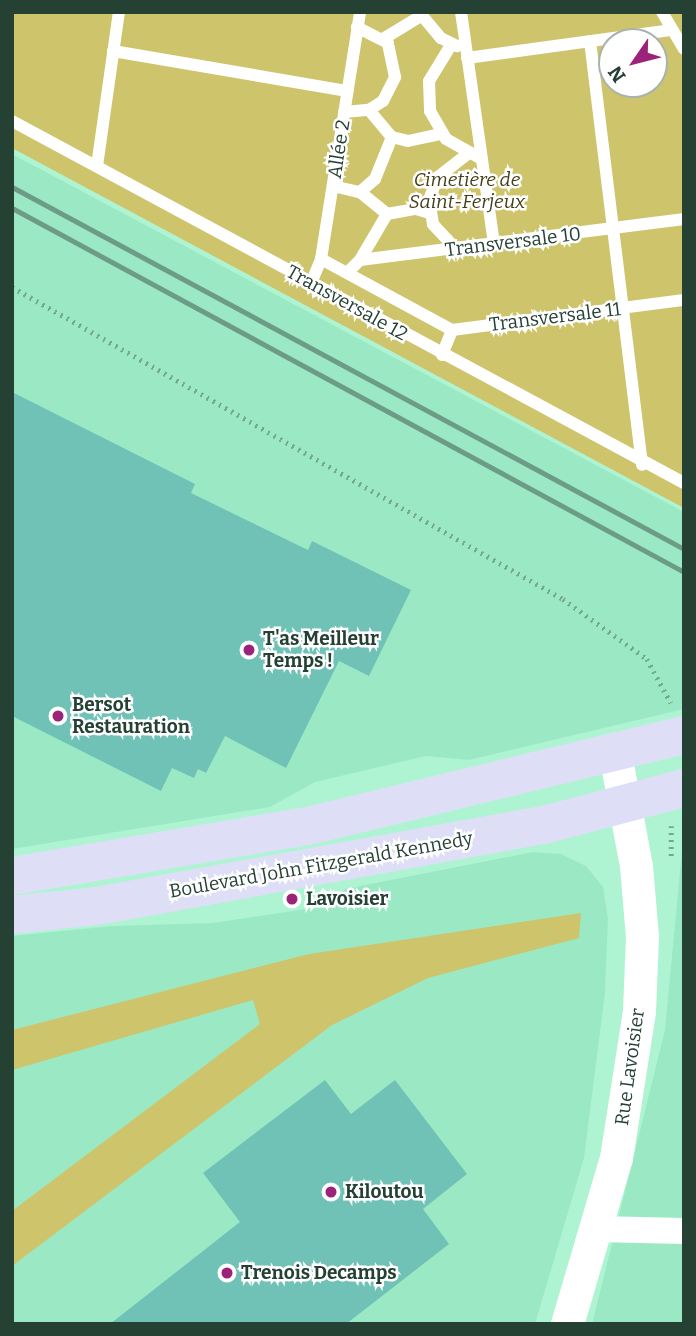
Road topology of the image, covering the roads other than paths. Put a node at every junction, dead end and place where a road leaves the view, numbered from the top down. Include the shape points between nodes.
1 (119, 12) edge
2 (360, 12) edge
3 (461, 12) edge
4 (662, 12) edge
5 (420, 14) edge
6 (357, 27) junction
7 (672, 30) junction
8 (383, 38) junction
9 (590, 41) junction
10 (451, 45) junction
11 (684, 49) edge
12 (113, 51) junction
13 (467, 53) junction
14 (348, 91) junction
15 (369, 110) junction
16 (344, 112) junction
17 (12, 121) edge
18 (442, 134) junction
19 (392, 137) junction
20 (467, 153) junction
21 (482, 159) junction
22 (96, 166) junction
23 (332, 187) junction
24 (360, 192) junction
25 (430, 213) junction
26 (387, 214) junction
27 (684, 219) edge
28 (613, 230) junction
29 (494, 244) junction
30 (456, 249) junction
31 (321, 258) junction
32 (360, 260) junction
33 (347, 273) junction
34 (311, 283) junction
35 (684, 300) edge
36 (623, 308) junction
37 (452, 330) junction
38 (442, 355) junction
39 (642, 465) junction
40 (684, 483) edge
41 (678, 721) edge
42 (615, 754) junction
43 (684, 788) edge
44 (627, 804) junction
45 (12, 876) edge
46 (12, 915) edge
47 (596, 1229) junction
48 (684, 1231) edge
49 (566, 1324) edge

1 - 12 lane
2 - 6 lane, Allée 2
3 - 13 lane
4 - 7 lane
5 - 8 lane
5 - 10 lane
6 - 8 lane
6 - 14 lane, Allée 2
7 - 9 lane
7 - 11 lane
8 - 15 lane via 396,61 395,76 391,91
9 - 13 lane
9 - 28 lane
10 - 13 lane
10 - 18 lane via 429,81 430,111
12 - 14 lane
12 - 22 lane
13 - 21 lane
14 - 16 lane, Allée 2
15 - 16 lane
15 - 19 lane
16 - 23 lane, Allée 2
17 - 22 lane, Transversale 12
18 - 19 lane via 408,141
18 - 20 lane
19 - 24 lane via 375,179
20 - 21 lane
20 - 25 lane via 438,177
21 - 29 lane
22 - 34 lane, Transversale 12
23 - 24 lane
23 - 31 lane, Allée 2
24 - 26 lane
25 - 26 lane
25 - 30 lane via 439,234
26 - 32 lane
27 - 28 lane, Transversale 10
28 - 29 lane, Transversale 10
28 - 36 lane
29 - 30 lane, Transversale 10
30 - 32 lane, Transversale 10
31 - 33 lane
31 - 34 lane, Allée 2
32 - 33 lane
33 - 37 lane
34 - 38 lane, Transversale 12
35 - 36 lane, Transversale 11
36 - 37 lane, Transversale 11
36 - 39 lane
37 - 38 lane
38 - 39 lane, Transversale 12
39 - 40 lane, Transversale 12
41 - 42 main road, Boulevard John Fitzgerald Kennedy
42 - 44 street
42 - 45 main road, Boulevard John Fitzgerald Kennedy via 308,826
43 - 44 main road, Boulevard John Fitzgerald Kennedy
44 - 46 main road, Boulevard John Fitzgerald Kennedy via 411,850 97,906
44 - 47 street, Rue Lavoisier via 642,937 639,1011 631,1084
47 - 48 street
47 - 49 street, Rue Lavoisier

